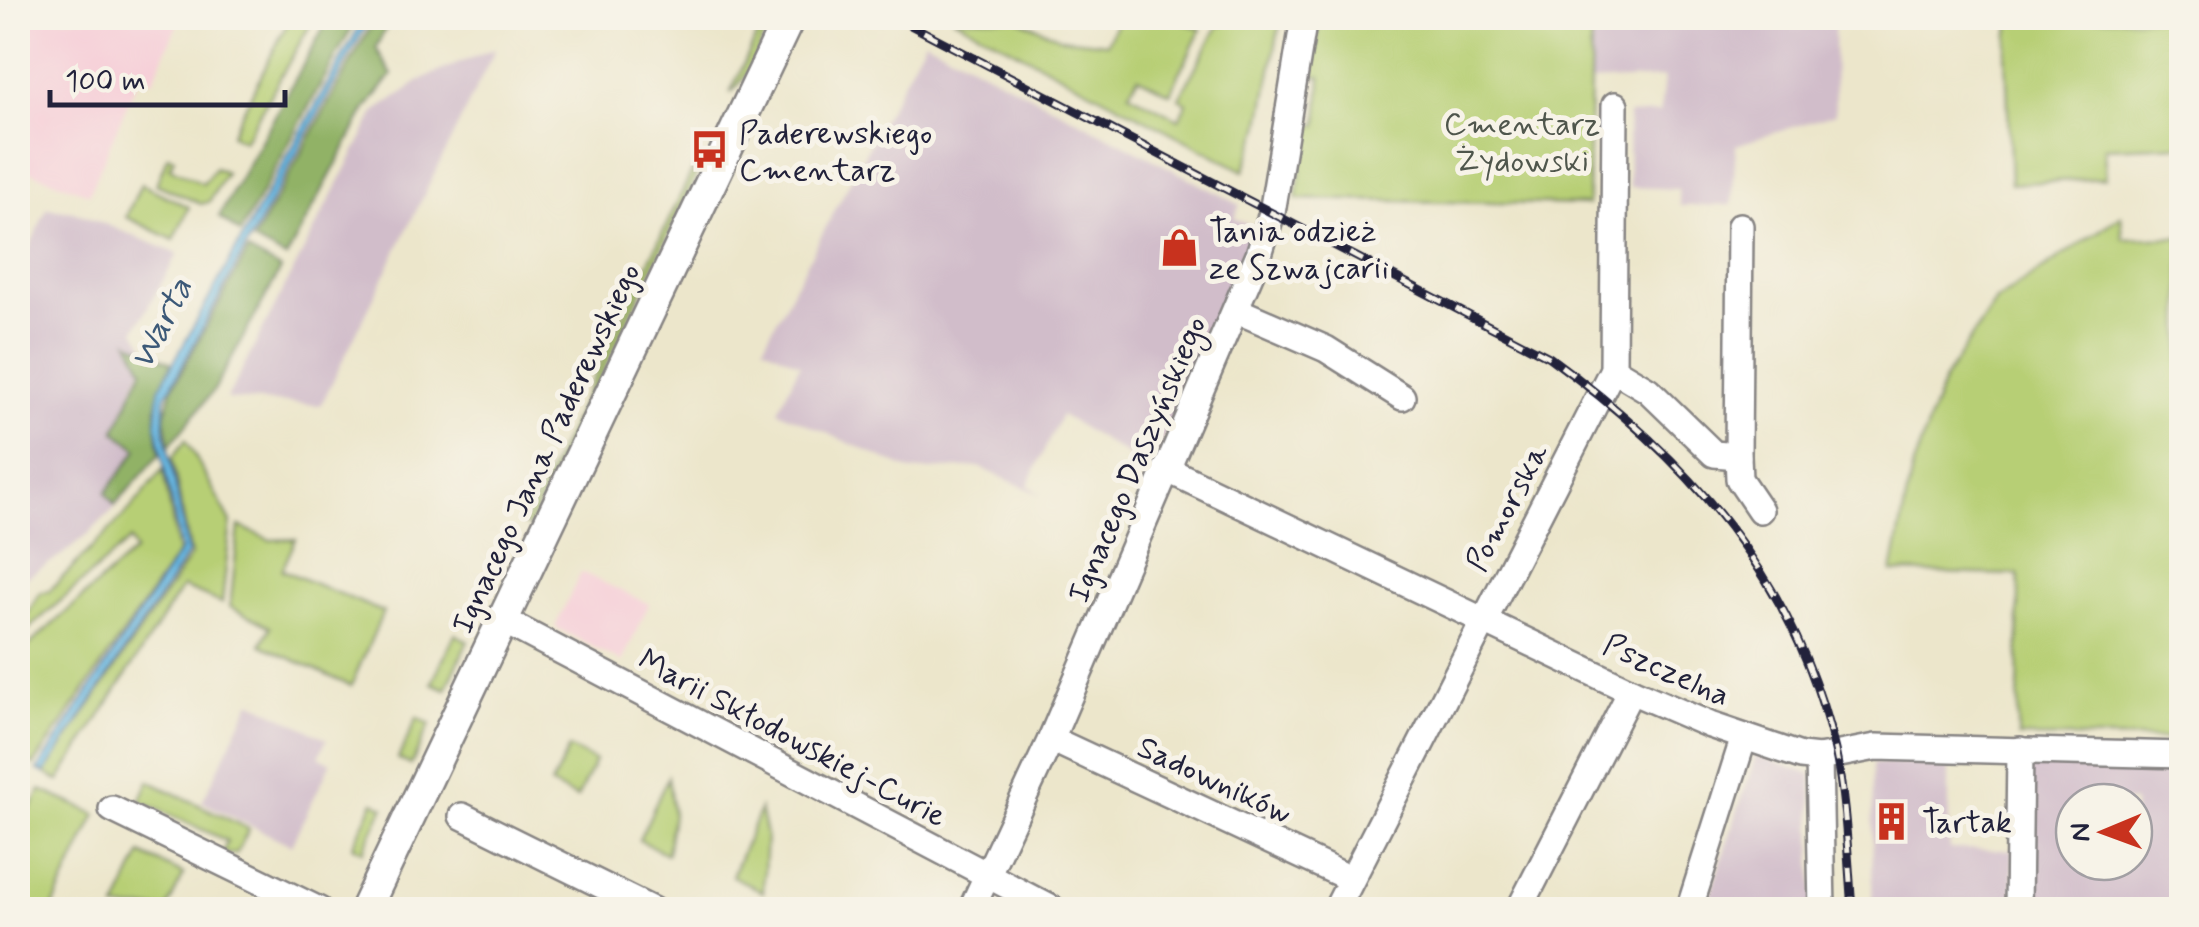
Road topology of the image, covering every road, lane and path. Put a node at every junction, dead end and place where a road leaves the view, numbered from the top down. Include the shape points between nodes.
1 (788, 18) edge
2 (1304, 18) edge
3 (1616, 106) dead end
4 (1740, 226) dead end
5 (1236, 310) junction
6 (1613, 368) junction
7 (1402, 397) dead end
8 (1738, 456) junction
9 (1166, 469) junction
10 (1760, 510) dead end
11 (502, 620) junction
12 (1484, 620) junction
13 (1630, 691) junction
14 (1744, 737) junction
15 (1051, 738) junction
16 (2020, 750) junction
17 (2182, 755) edge
18 (1820, 758) junction
19 (112, 809) dead end
20 (462, 816) dead end
21 (988, 876) junction
22 (1351, 879) junction
23 (318, 910) edge
24 (365, 910) edge
25 (652, 910) edge
26 (971, 910) edge
27 (1054, 910) edge
28 (1336, 910) edge
29 (1520, 910) edge
30 (1689, 910) edge
31 (1822, 910) edge
32 (2018, 910) edge

1 - 11 main road, Ignacego Jana Paderewskiego
2 - 5 street, Ignacego Daszyńskiego via 1272,213
3 - 6 street, Pomorska
4 - 8 street
5 - 7 street via 1326,349
5 - 9 street, Ignacego Daszyńskiego
6 - 8 street via 1648,390 1714,454
6 - 12 street, Pomorska
8 - 10 street via 1739,479
9 - 12 street, Pszczelna
9 - 15 street, Ignacego Daszyńskiego
11 - 21 street, Marii Skłodowskiej-Curie
11 - 24 main road, Ignacego Jana Paderewskiego
12 - 13 street, Pszczelna
12 - 22 street, Pomorska
13 - 14 street, Pszczelna
13 - 29 street
14 - 18 street, Pszczelna
14 - 30 street
15 - 21 street, Ignacego Daszyńskiego
15 - 22 street, Sadowników
16 - 17 street, Pszczelna
16 - 18 street, Pszczelna via 1876,747
16 - 32 street
18 - 31 street
19 - 23 street
20 - 25 street
21 - 26 street, Ignacego Daszyńskiego
21 - 27 street, Marii Skłodowskiej-Curie
22 - 28 street, Pomorska

